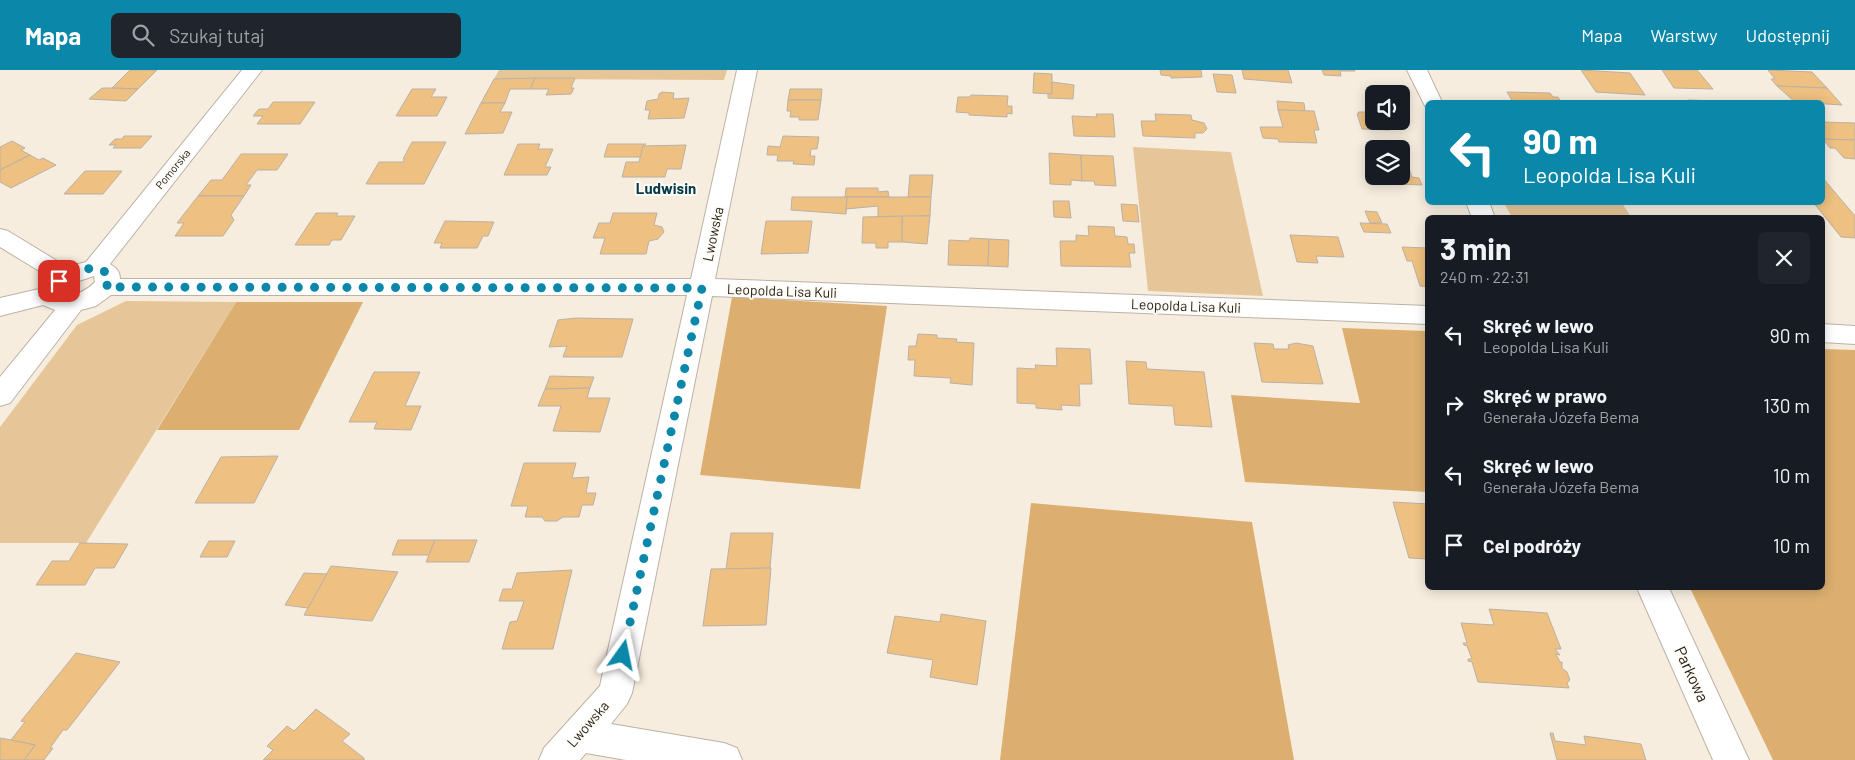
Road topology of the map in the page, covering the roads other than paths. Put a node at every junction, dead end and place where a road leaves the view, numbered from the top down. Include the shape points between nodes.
1 (252, 70) edge
2 (748, 70) edge
3 (1417, 70) edge
4 (1431, 100) edge
5 (0, 236) edge
6 (66, 277) junction
7 (100, 278) junction
8 (702, 288) junction
9 (61, 300) junction
10 (0, 307) edge
11 (1425, 316) edge
12 (1825, 333) edge
13 (1855, 334) edge
14 (0, 396) edge
15 (1653, 590) edge
16 (568, 747) edge
17 (724, 760) edge
18 (1731, 760) edge

1 - 7 street, Pomorska
2 - 8 street, Lwowska
3 - 4 street
5 - 6 street
6 - 7 street
6 - 9 street via 55,284
7 - 8 street, Leopolda Lisa Kuli
7 - 9 street via 90,298
8 - 11 street, Leopolda Lisa Kuli
8 - 16 street, Lwowska via 615,693
9 - 10 street
9 - 14 street via 60,322
12 - 13 street
15 - 18 street, Parkowa
16 - 17 street

